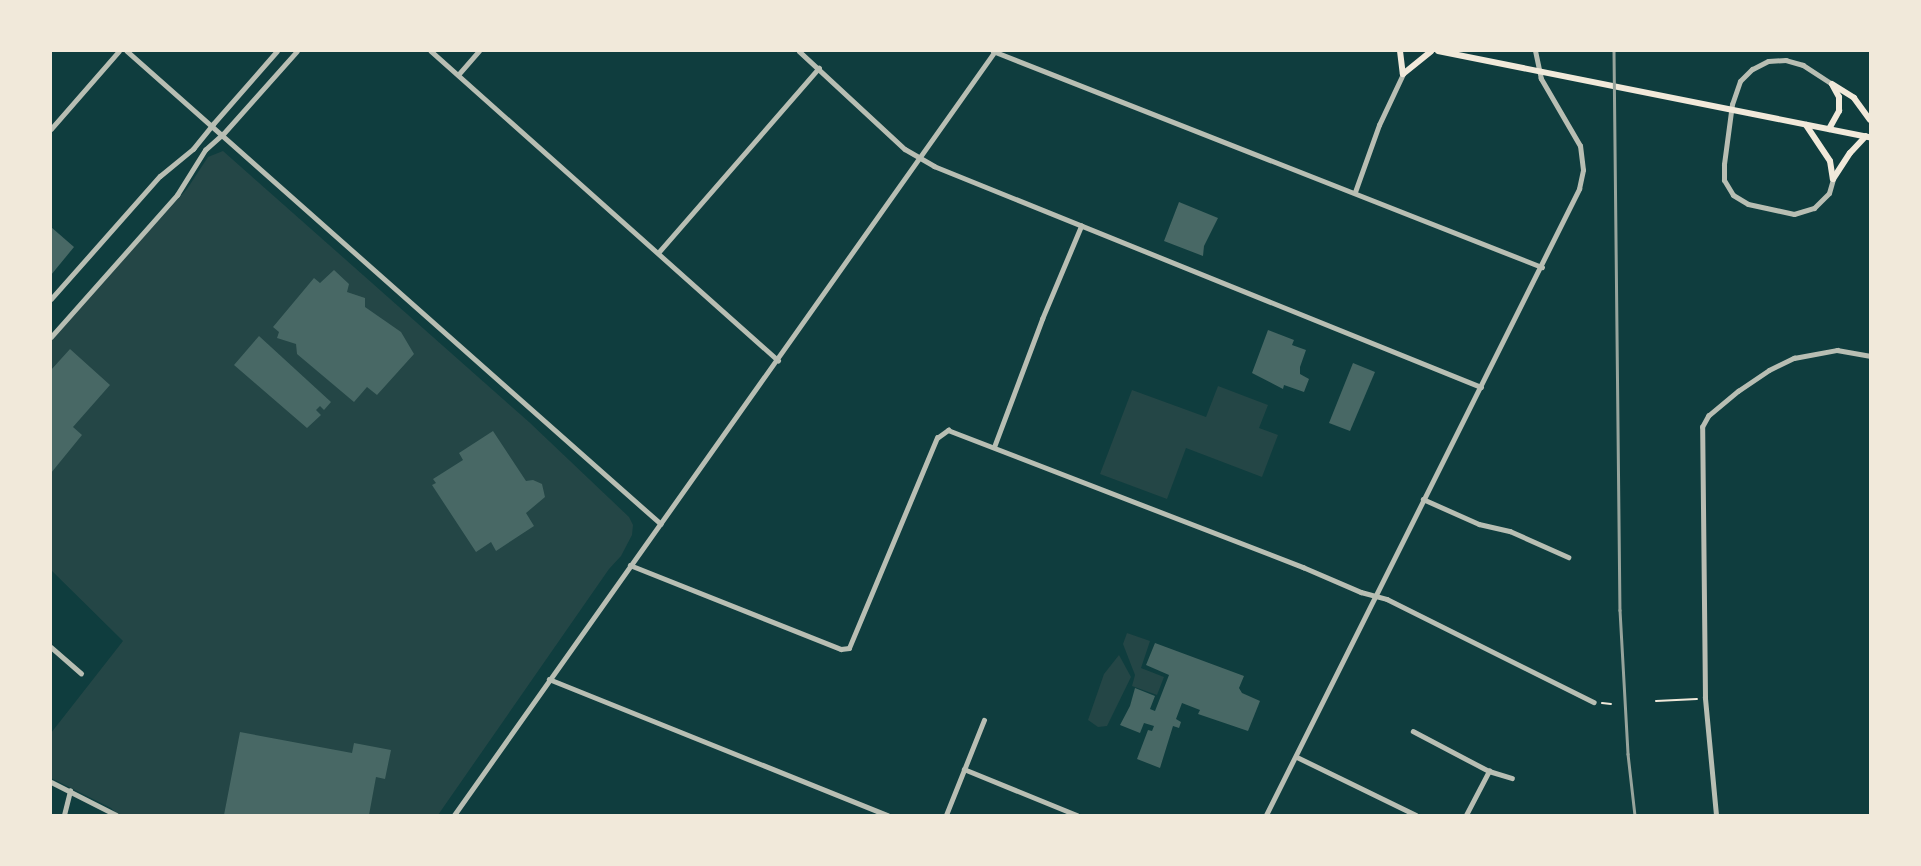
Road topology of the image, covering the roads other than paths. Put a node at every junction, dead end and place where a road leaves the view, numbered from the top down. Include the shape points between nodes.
1 (119, 51) edge
2 (127, 51) edge
3 (278, 51) edge
4 (297, 51) edge
5 (431, 51) edge
6 (479, 51) edge
7 (799, 51) edge
8 (994, 51) edge
9 (1400, 51) edge
10 (1431, 51) edge
11 (1438, 51) edge
12 (1535, 51) edge
13 (819, 68) junction
14 (1403, 74) junction
15 (458, 75) junction
16 (1832, 84) junction
17 (1870, 120) edge
18 (213, 124) junction
19 (1805, 125) junction
20 (51, 129) edge
21 (1829, 129) junction
22 (223, 134) junction
23 (1868, 137) edge
24 (918, 157) junction
25 (1833, 179) junction
26 (1355, 192) junction
27 (1081, 226) junction
28 (658, 253) junction
29 (1542, 267) junction
30 (51, 299) edge
31 (51, 337) edge
32 (1870, 356) edge
33 (778, 360) junction
34 (1481, 387) junction
35 (994, 447) junction
36 (1423, 499) junction
37 (661, 524) junction
38 (1568, 557) dead end
39 (631, 565) junction
40 (1376, 596) junction
41 (51, 647) edge
42 (81, 673) dead end
43 (549, 679) junction
44 (1594, 702) road end
45 (984, 720) dead end
46 (1413, 730) dead end
47 (1297, 757) junction
48 (964, 769) junction
49 (1489, 771) junction
50 (1512, 778) dead end
51 (51, 782) edge
52 (70, 791) junction
53 (64, 815) edge
54 (116, 815) edge
55 (454, 815) edge
56 (888, 815) edge
57 (946, 815) edge
58 (1074, 815) edge
59 (1266, 815) edge
60 (1416, 815) edge
61 (1466, 815) edge
62 (1716, 815) edge

1 - 20 street
2 - 18 street
3 - 18 street
4 - 22 street
5 - 15 street
6 - 15 street
7 - 13 street
8 - 24 street
8 - 26 street
9 - 14 main road
10 - 14 main road
11 - 19 main road
12 - 29 street via 1541,79 1575,136 1583,170 1579,189
13 - 24 street
13 - 28 street
14 - 26 street
15 - 28 street
16 - 17 main road via 1854,98
16 - 21 main road via 1839,97 1839,111
16 - 25 street via 1786,60 1768,61 1752,69 1740,81 1732,104 1724,180 1733,195 1748,204 1794,214 1814,208 1829,193
18 - 22 street
18 - 30 street via 193,149 160,176
19 - 21 main road
19 - 25 main road via 1825,151
21 - 23 main road
22 - 31 street via 200,158 177,195
22 - 37 street
23 - 25 main road via 1850,153
24 - 27 street
24 - 33 street
26 - 29 street
27 - 34 street
27 - 35 street
28 - 33 street
29 - 34 street
32 - 62 street via 1837,349 1794,358 1738,391 1708,416 1702,427 1705,698
33 - 37 street
34 - 36 street
35 - 39 street via 952,430 943,430 937,438 849,648 841,649
35 - 40 street
36 - 38 street
36 - 40 street
37 - 39 street
39 - 43 street
40 - 44 street
40 - 47 street
41 - 42 street
43 - 55 street
43 - 56 street
45 - 48 street
46 - 49 street
47 - 59 street
47 - 60 street
48 - 57 street
48 - 58 street
49 - 50 street
49 - 61 street
51 - 52 street
52 - 53 street
52 - 54 street

